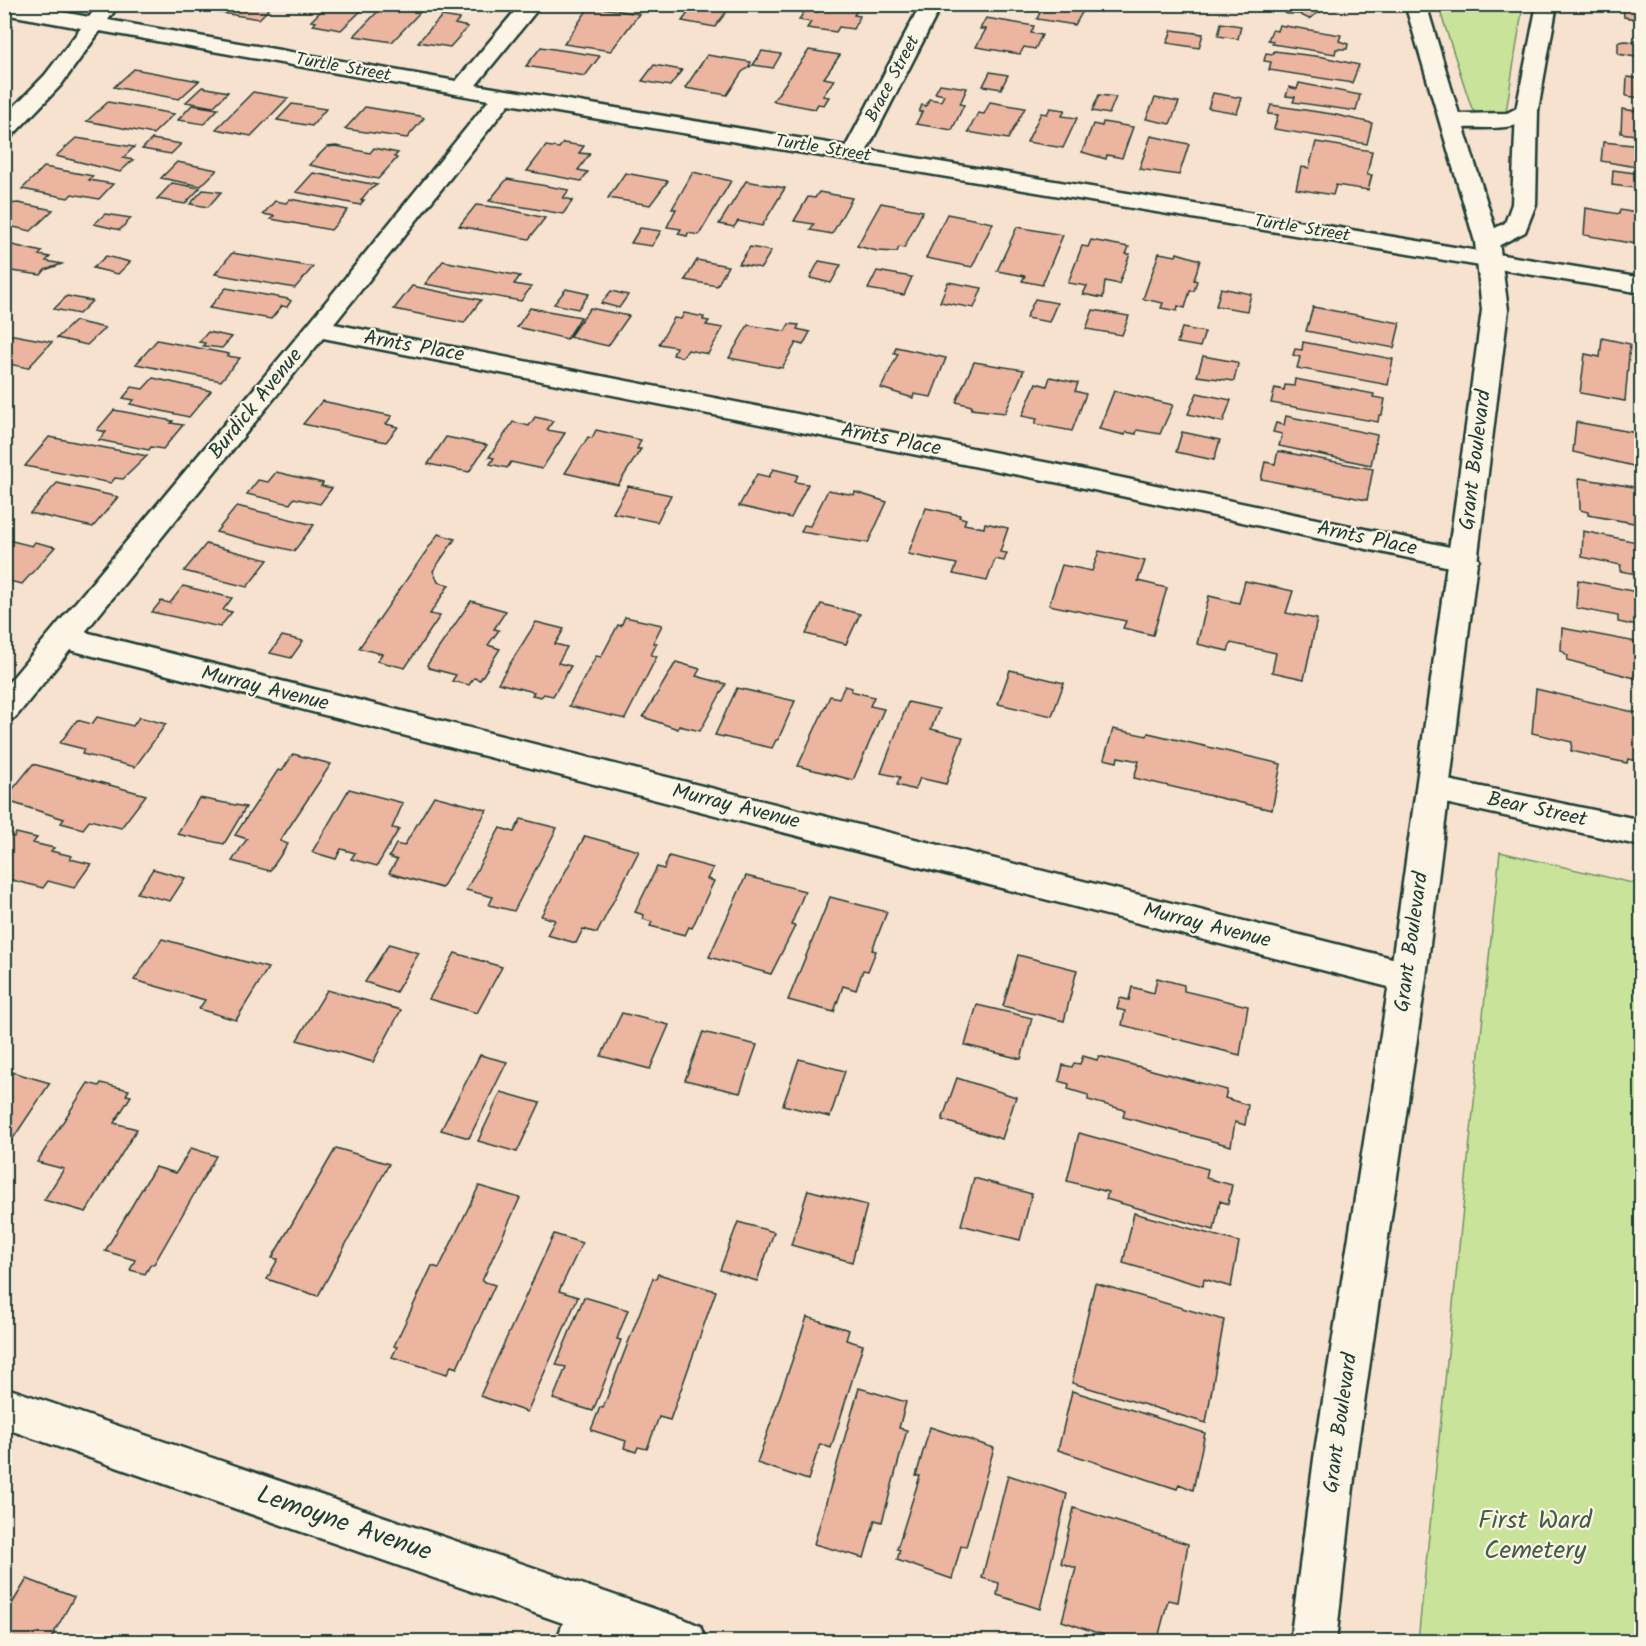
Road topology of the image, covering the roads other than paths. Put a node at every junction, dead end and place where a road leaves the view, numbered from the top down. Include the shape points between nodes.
1 (532, 4) edge
2 (932, 4) edge
3 (1415, 4) edge
4 (1547, 4) edge
5 (4, 8) edge
6 (106, 10) edge
7 (461, 89) junction
8 (504, 96) junction
9 (1527, 110) junction
10 (1450, 121) junction
11 (4, 131) edge
12 (853, 154) junction
13 (1488, 251) junction
14 (1641, 286) edge
15 (317, 329) junction
16 (1464, 560) junction
17 (64, 638) junction
18 (4, 710) edge
19 (1433, 789) junction
20 (1641, 833) edge
21 (1408, 977) junction
22 (4, 1407) edge
23 (585, 1625) edge
24 (684, 1641) edge
25 (1312, 1641) edge

1 - 7 street
2 - 12 street, Brace Street
3 - 10 street, Grant Boulevard
4 - 9 street
5 - 6 street, Turtle Street
6 - 7 street, Turtle Street
6 - 11 street via 53,80
7 - 8 street, Turtle Street
8 - 12 street, Turtle Street
8 - 15 street, Burdick Avenue
9 - 10 street via 1512,120
9 - 13 street via 1524,204 1516,227
10 - 13 street, Grant Boulevard
12 - 13 street, Turtle Street
13 - 14 street, Turtle Street
13 - 16 street, Grant Boulevard via 1495,310
15 - 16 street, Arnts Place via 1075,477
15 - 17 street, Burdick Avenue
16 - 19 street, Grant Boulevard
17 - 18 street, Burdick Avenue
17 - 21 street, Murray Avenue
19 - 20 street, Bear Street
19 - 21 street, Grant Boulevard
21 - 25 street, Grant Boulevard via 1336,1451
22 - 23 street, Lemoyne Avenue
23 - 24 street, Lemoyne Avenue

